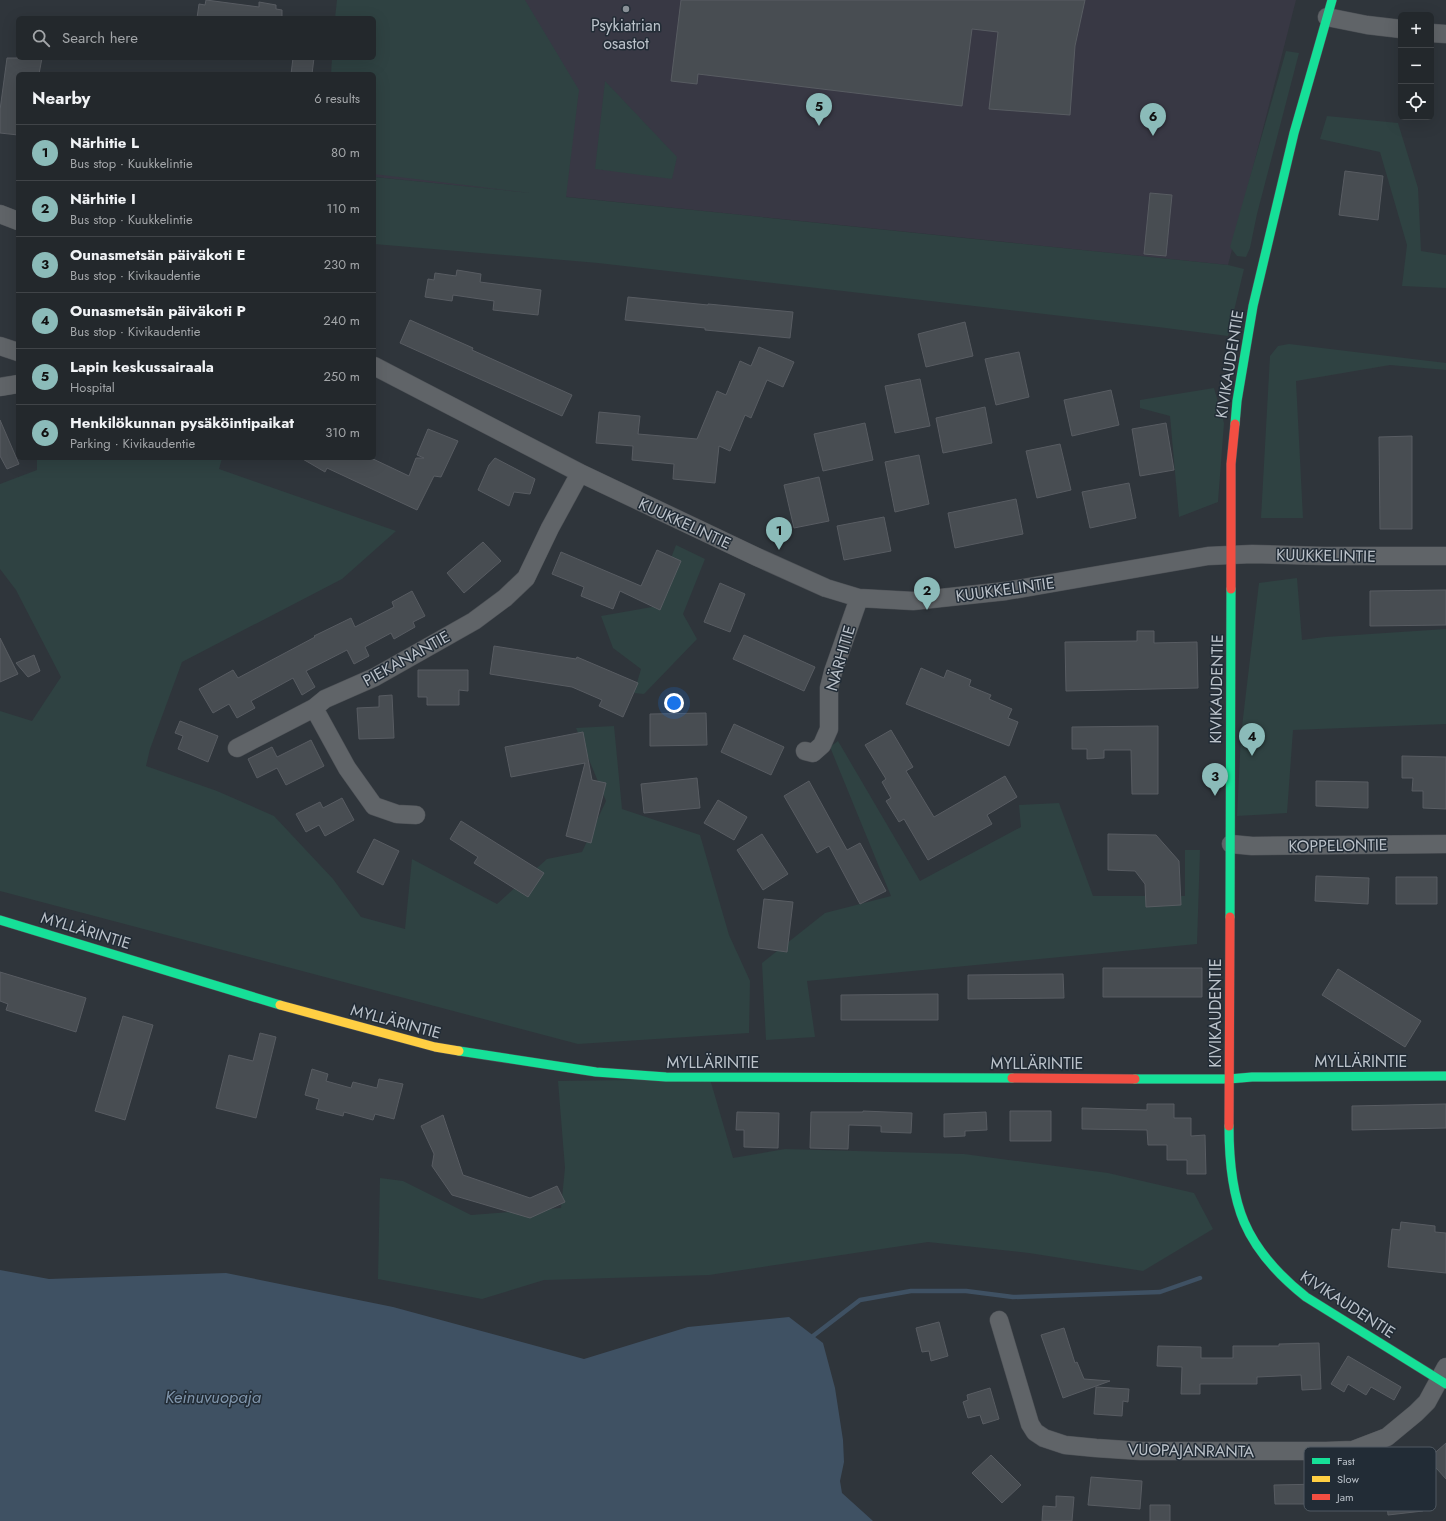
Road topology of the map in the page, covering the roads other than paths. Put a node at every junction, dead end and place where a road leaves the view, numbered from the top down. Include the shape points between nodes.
1 (1332, 0) edge
2 (1327, 17) junction
3 (1398, 29) edge
4 (1434, 33) edge
5 (1446, 34) edge
6 (0, 214) edge
7 (16, 220) edge
8 (0, 346) edge
9 (16, 351) edge
10 (376, 367) edge
11 (16, 384) edge
12 (0, 387) edge
13 (580, 473) junction
14 (1230, 555) junction
15 (1446, 556) edge
16 (859, 598) junction
17 (314, 708) junction
18 (237, 748) dead end
19 (805, 750) dead end
20 (416, 815) dead end
21 (1231, 844) junction
22 (1446, 844) edge
23 (0, 920) edge
24 (1446, 1076) edge
25 (1229, 1079) junction
26 (999, 1320) dead end
27 (1444, 1377) edge
28 (1362, 1447) edge
29 (1304, 1451) edge

1 - 2 street, KIVIKAUDENTIE
2 - 3 street
2 - 14 street, KIVIKAUDENTIE via 1294,133 1253,306 1237,401 1231,464
4 - 5 street
6 - 7 street
8 - 9 street
10 - 13 street, KUUKKELINTIE
11 - 12 street
13 - 16 street, KUUKKELINTIE via 826,588
13 - 17 street, PIEKANANTIE via 526,578 505,598 468,624 376,677 325,699
14 - 15 street, KUUKKELINTIE
14 - 16 street, KUUKKELINTIE via 1208,556 1006,591 913,601
14 - 21 street, KIVIKAUDENTIE
16 - 19 street, NÄRHITIE via 829,688 829,729 822,745 813,753
17 - 18 street, PIEKANANTIE
17 - 20 street via 347,768 374,806 397,814
21 - 22 street, KOPPELONTIE
21 - 25 street, KIVIKAUDENTIE
23 - 25 street, MYLLÄRINTIE via 315,1015 435,1047 596,1072 674,1077
24 - 25 street, MYLLÄRINTIE
25 - 27 street, KIVIKAUDENTIE via 1229,1142 1233,1180 1239,1210 1261,1251 1288,1283 1306,1297
26 - 29 street, VUOPAJANRANTA via 1030,1424 1034,1432 1044,1438 1065,1445 1141,1451
27 - 28 street, VUOPAJANRANTA via 1426,1402 1401,1426 1387,1437

